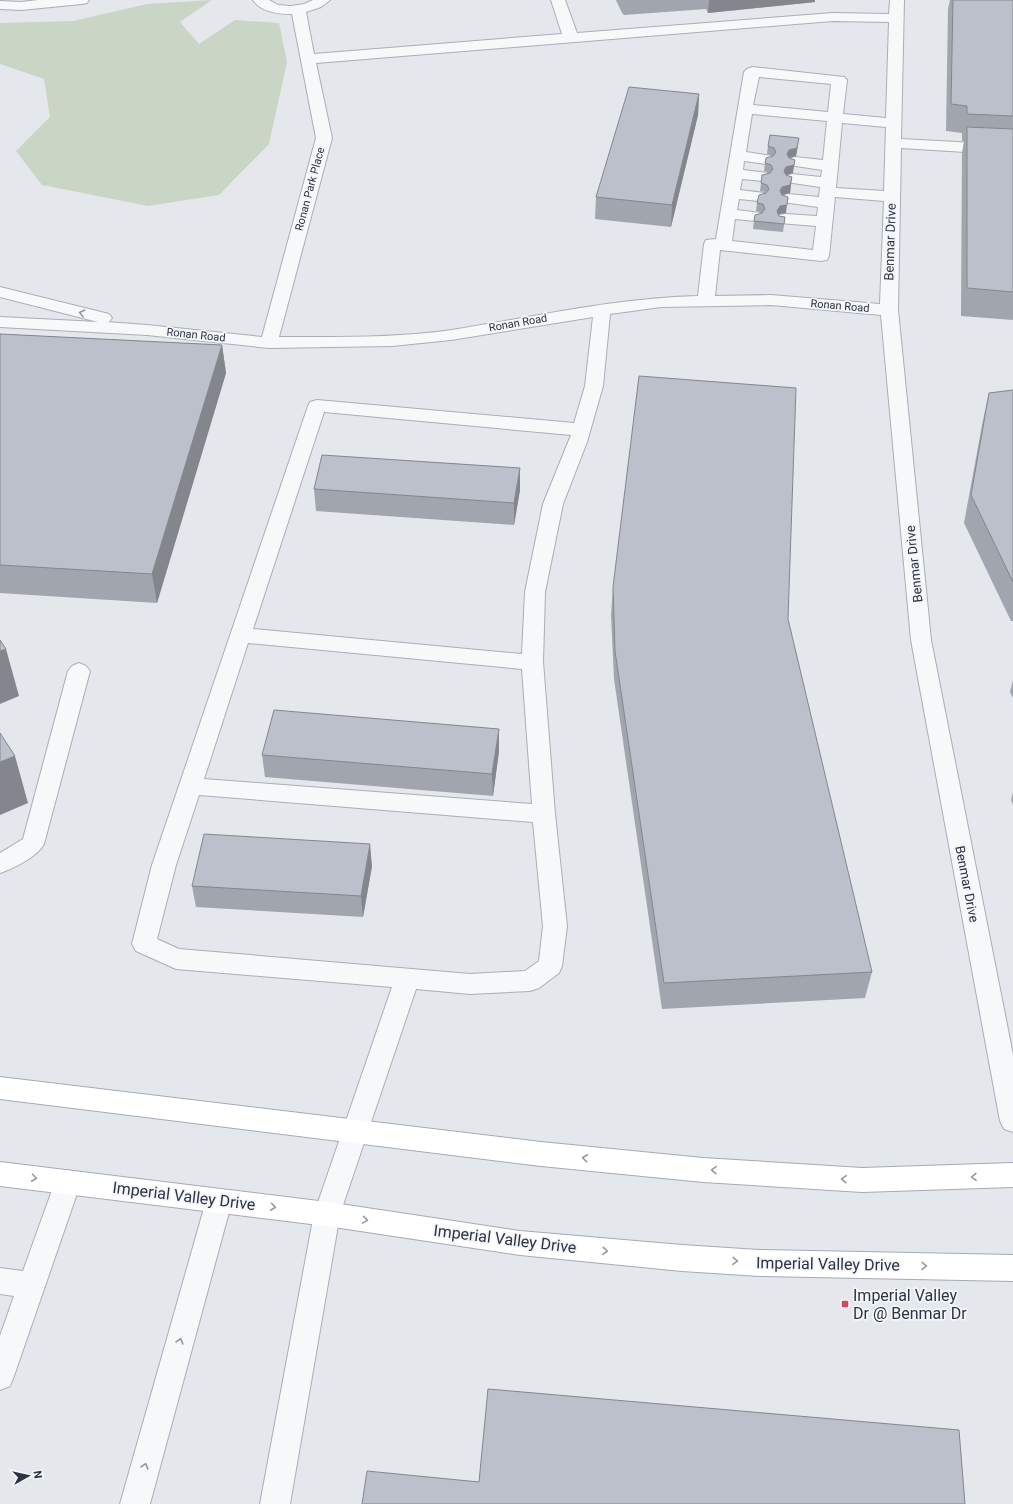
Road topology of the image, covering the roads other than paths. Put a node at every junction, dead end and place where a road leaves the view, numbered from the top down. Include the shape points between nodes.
1 (79, 0) edge
2 (82, 0) edge
3 (260, 0) edge
4 (323, 0) edge
5 (558, 0) edge
6 (0, 5) edge
7 (897, 9) edge
8 (298, 10) junction
9 (571, 38) junction
10 (308, 59) junction
11 (745, 108) junction
12 (835, 117) junction
13 (894, 123) junction
14 (893, 144) junction
15 (1013, 150) edge
16 (738, 156) junction
17 (766, 159) edge
18 (795, 162) edge
19 (830, 166) junction
20 (734, 174) junction
21 (763, 176) edge
22 (792, 179) edge
23 (828, 192) junction
24 (731, 194) junction
25 (759, 196) edge
26 (892, 197) junction
27 (788, 199) edge
28 (728, 214) junction
29 (755, 216) edge
30 (785, 219) edge
31 (824, 222) junction
32 (723, 245) junction
33 (0, 292) edge
34 (706, 301) junction
35 (602, 310) junction
36 (889, 310) junction
37 (0, 322) edge
38 (147, 330) junction
39 (269, 343) junction
40 (581, 430) junction
41 (240, 636) junction
42 (532, 662) junction
43 (79, 671) dead end
44 (191, 786) junction
45 (544, 814) junction
46 (0, 864) edge
47 (407, 978) junction
48 (0, 1088) edge
49 (1013, 1121) edge
50 (355, 1131) junction
51 (0, 1174) edge
52 (1013, 1175) edge
53 (68, 1182) junction
54 (219, 1201) junction
55 (327, 1214) junction
56 (1013, 1268) edge
57 (0, 1281) edge
58 (32, 1285) junction
59 (0, 1376) edge
60 (134, 1504) edge
61 (275, 1504) edge

1 - 2 street
1 - 6 street via 20,6
3 - 8 street via 267,6
4 - 8 street
5 - 9 street
7 - 9 street via 830,11
7 - 13 street, Benmar Drive
8 - 10 street, Ronan Park Place
9 - 10 street
10 - 39 street, Ronan Park Place via 324,138
11 - 12 street
11 - 12 street via 752,72 839,80
11 - 16 street
12 - 13 street
12 - 19 street
13 - 14 street, Benmar Drive
14 - 15 street
14 - 26 street, Benmar Drive
16 - 17 street
16 - 20 street
18 - 19 street
19 - 23 street
20 - 21 street
20 - 24 street
22 - 23 street
23 - 26 street
23 - 27 street
23 - 31 street
24 - 25 street
24 - 28 street
26 - 36 street, Benmar Drive
28 - 29 street
28 - 32 street
30 - 31 street
31 - 32 street via 821,256
32 - 34 street via 712,244
38 -> 33 street, Ronan Road
34 - 35 street, Ronan Road via 661,302
34 - 36 street, Ronan Road via 771,300
35 - 39 street, Ronan Road via 451,335 392,341
35 - 40 street via 595,382
36 - 49 street, Benmar Drive via 922,654
37 - 38 street, Ronan Road
38 - 39 street, Ronan Road
40 - 41 street via 317,406
40 - 42 street via 553,504 536,592
41 - 42 street
41 - 44 street
42 - 45 street
43 - 46 street via 33,844
44 - 45 street
44 - 47 street via 164,865 144,944 176,959
45 - 47 street via 555,926 550,966 530,981 470,984
47 - 50 street
48 - 50 main road
52 -> 50 main road via 854,1180 703,1170 541,1154
50 - 55 street
51 -> 53 main road, Imperial Valley Drive
53 - 54 main road, Imperial Valley Drive
53 - 58 street
54 -> 55 main road, Imperial Valley Drive
60 -> 54 street
55 -> 56 main road, Imperial Valley Drive via 520,1243 682,1258 759,1263
55 - 61 street
57 - 58 street
58 - 59 street

